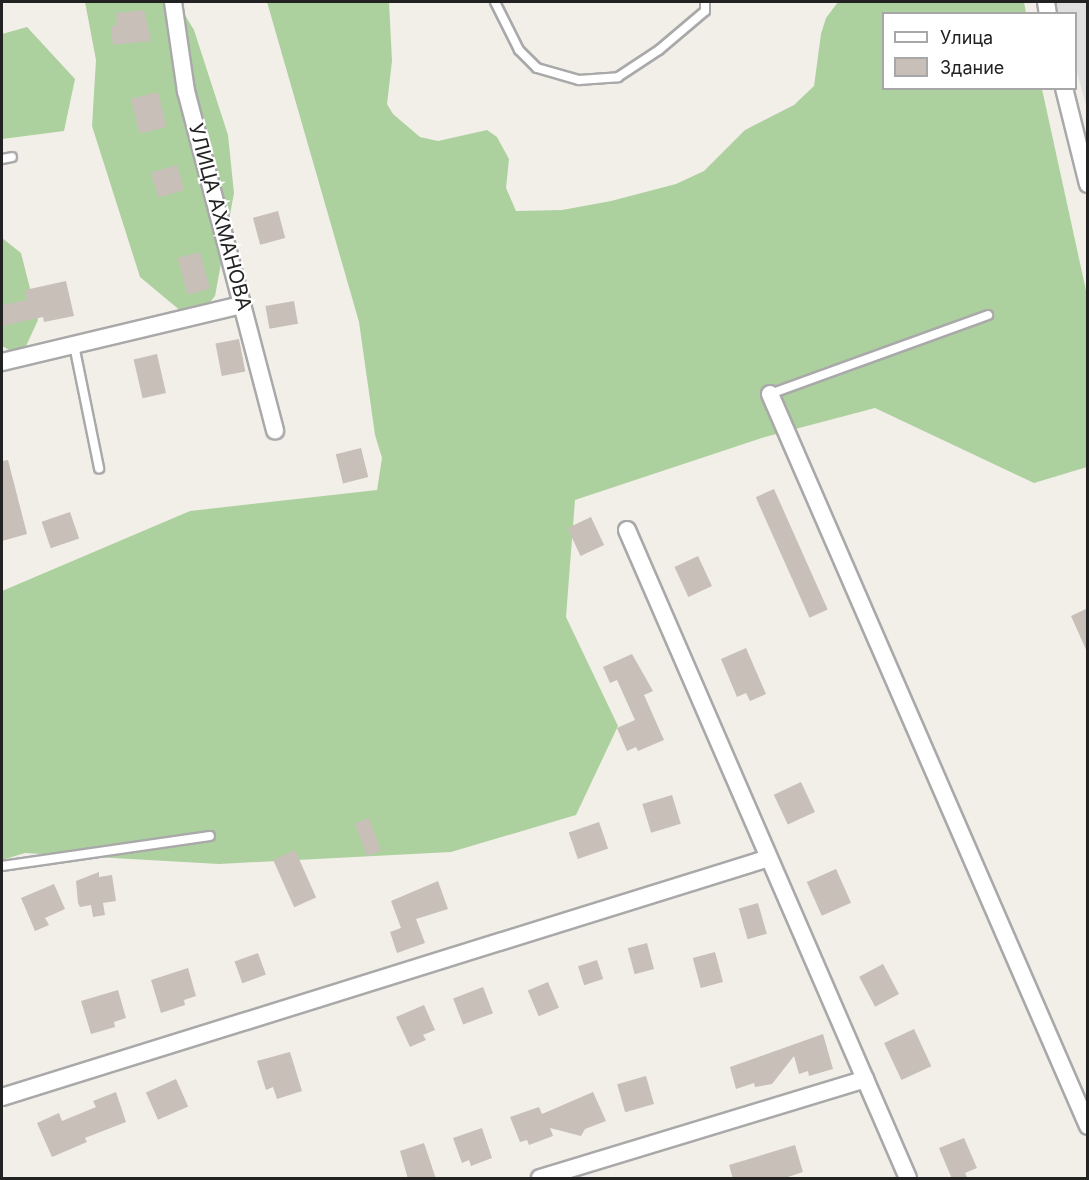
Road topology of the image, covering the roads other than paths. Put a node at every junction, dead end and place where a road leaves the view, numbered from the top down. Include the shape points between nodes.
1 (173, 2) edge
2 (495, 2) edge
3 (705, 2) edge
4 (1065, 90) edge
5 (1081, 133) edge
6 (12, 157) dead end
7 (2, 159) edge
8 (1088, 184) edge
9 (242, 305) junction
10 (988, 315) dead end
11 (74, 345) junction
12 (2, 362) edge
13 (770, 394) joint
14 (274, 431) dead end
15 (99, 468) dead end
16 (627, 530) dead end
17 (210, 836) dead end
18 (769, 858) junction
19 (2, 866) edge
20 (865, 1079) junction
21 (2, 1097) edge
22 (1088, 1126) edge
23 (540, 1179) edge
24 (908, 1179) edge

1 - 9 street, УЛИЦА АХМАНОВА via 186,91
2 - 3 lane via 519,50 537,68 579,80 618,77 659,50 705,11
4 - 5 street
5 - 8 street
6 - 7 lane
9 - 11 street
9 - 14 street, УЛИЦА АХМАНОВА
10 - 13 lane
11 - 12 street
11 - 15 lane
13 - 22 street
16 - 18 street
17 - 19 lane
18 - 20 street
18 - 21 street
20 - 23 street
20 - 24 street

